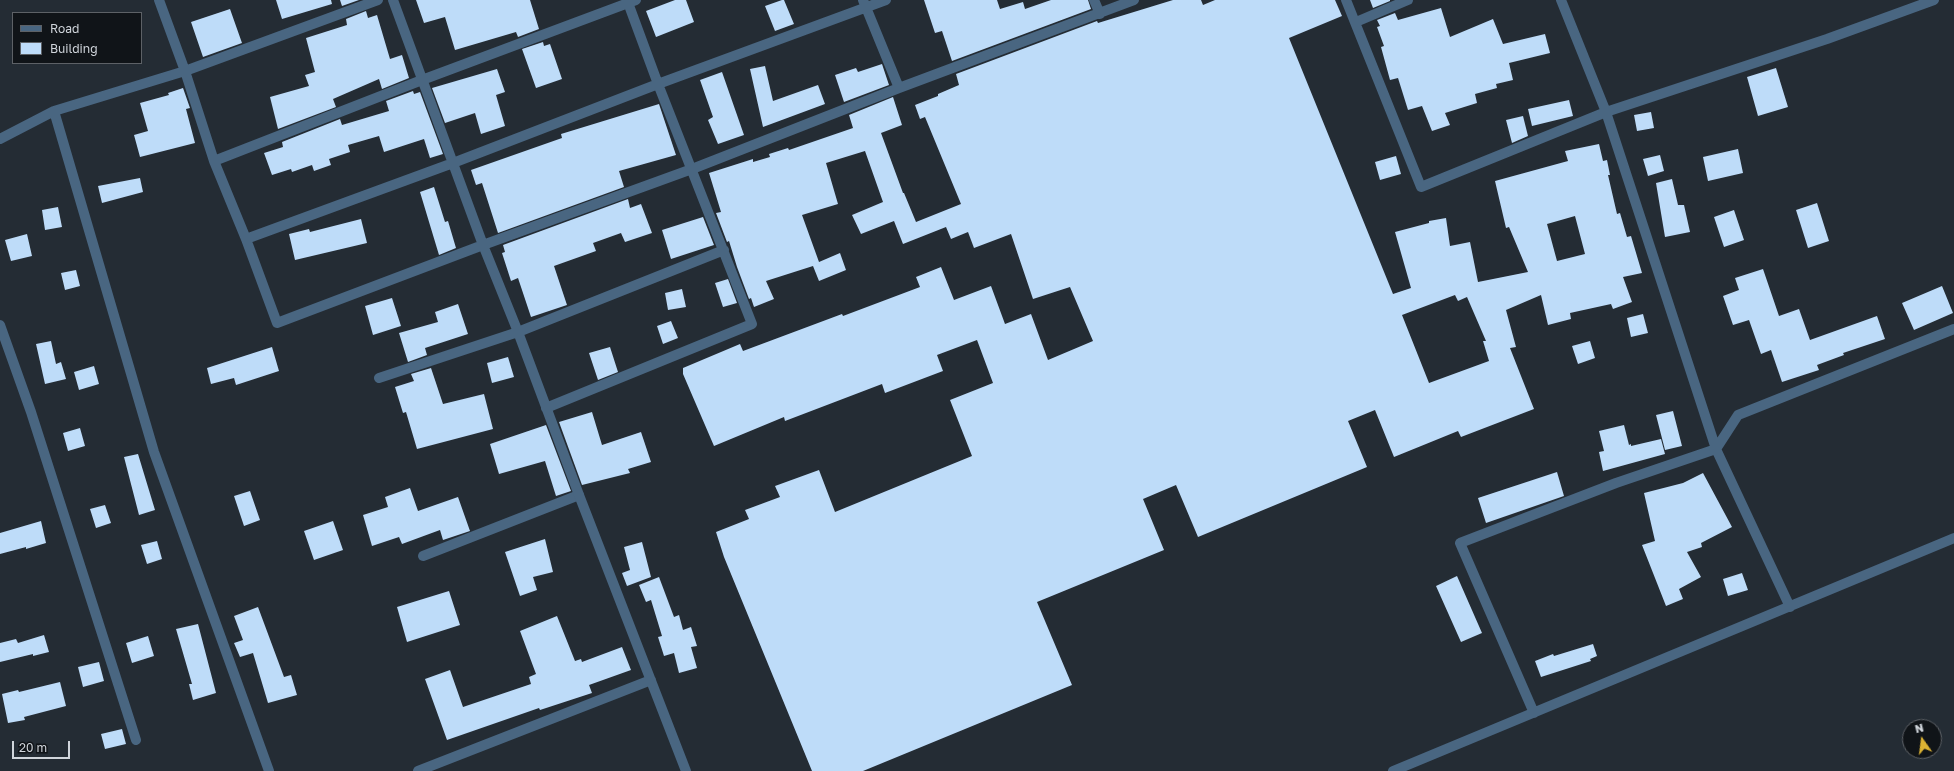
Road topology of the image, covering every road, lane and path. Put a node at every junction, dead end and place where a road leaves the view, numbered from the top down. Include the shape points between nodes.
1 (159, 0) edge
2 (378, 0) edge
3 (393, 0) edge
4 (886, 0) edge
5 (1094, 0) edge
6 (1134, 0) edge
7 (1346, 0) edge
8 (1408, 0) edge
9 (1561, 0) edge
10 (1934, 0) edge
11 (630, 1) edge
12 (864, 4) edge
13 (1100, 14) junction
14 (1356, 22) junction
15 (185, 71) junction
16 (422, 80) junction
17 (658, 84) junction
18 (899, 88) junction
19 (54, 111) junction
20 (1606, 112) junction
21 (0, 139) edge
22 (214, 162) junction
23 (453, 163) junction
24 (692, 169) junction
25 (246, 239) junction
26 (483, 245) junction
27 (724, 250) junction
28 (0, 325) edge
29 (1954, 330) edge
30 (518, 332) junction
31 (379, 378) dead end
32 (546, 408) junction
33 (1716, 449) junction
34 (579, 495) junction
35 (1954, 538) edge
36 (423, 556) dead end
37 (1790, 607) junction
38 (651, 680) junction
39 (1534, 713) junction
40 (136, 740) dead end
41 (269, 771) edge
42 (418, 771) edge
43 (686, 771) edge
44 (1392, 771) edge

1 - 15 street
2 - 15 street
3 - 16 street
4 - 12 street
5 - 13 street
6 - 13 street
7 - 14 street
8 - 14 street
9 - 20 street
10 - 20 street via 1827,39
11 - 16 street
11 - 17 street
12 - 17 street
12 - 18 street
13 - 18 street
14 - 20 street via 1421,187
15 - 19 street
15 - 22 street
16 - 22 street
16 - 23 street
17 - 23 street
17 - 24 street
18 - 24 street
19 - 21 street
19 - 41 street via 154,452
20 - 33 street
22 - 25 street
23 - 25 street
23 - 26 street
24 - 26 street
24 - 27 street
25 - 26 street via 278,323
26 - 30 street
27 - 30 street
27 - 32 street via 752,324
28 - 40 street via 31,412
29 - 33 street via 1738,415
30 - 31 street
30 - 32 street
32 - 34 street
33 - 37 street
33 - 39 street via 1616,483 1460,543
34 - 36 street
34 - 38 street
35 - 37 street
37 - 39 street
38 - 42 street
38 - 43 street
39 - 44 street

